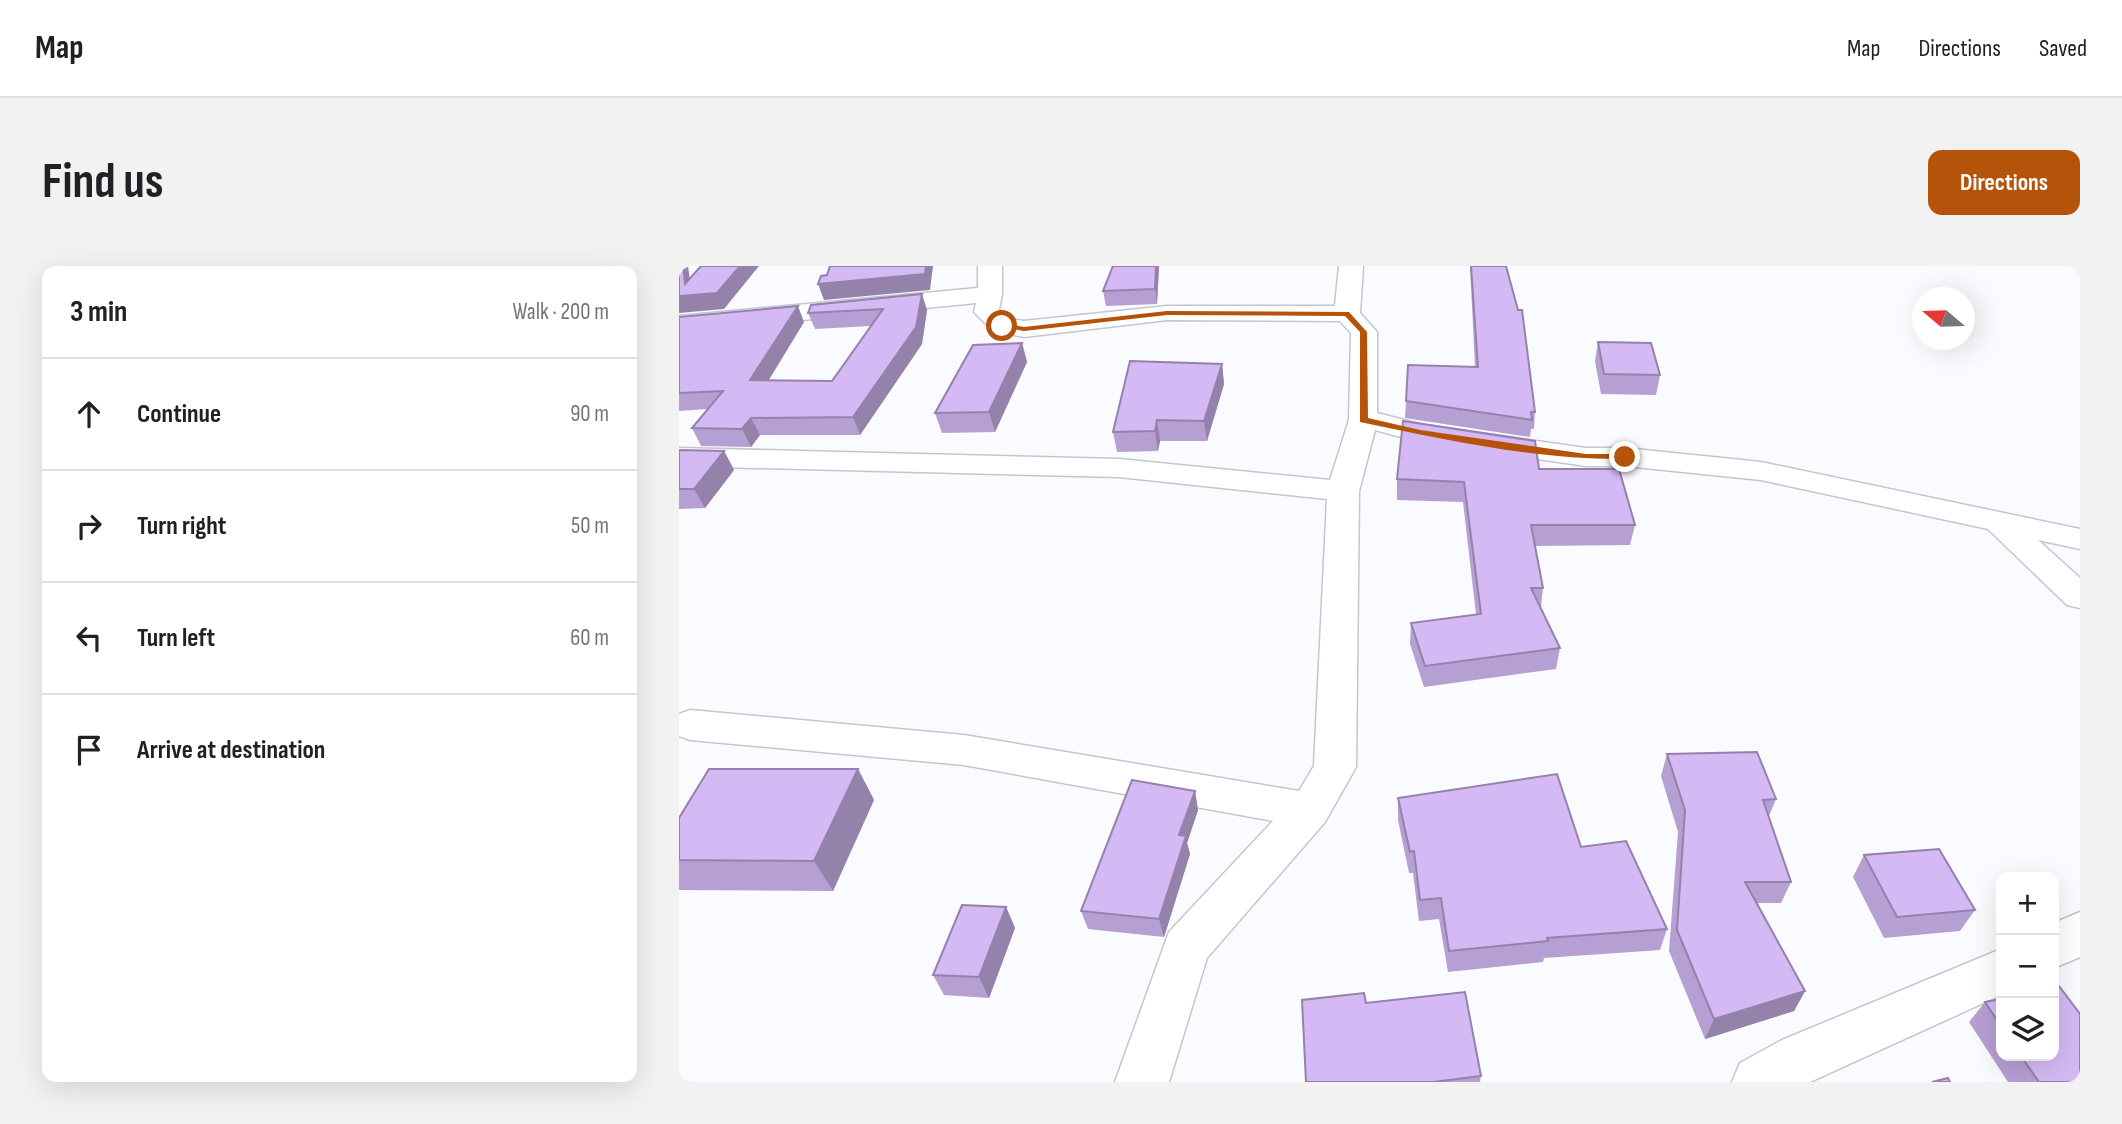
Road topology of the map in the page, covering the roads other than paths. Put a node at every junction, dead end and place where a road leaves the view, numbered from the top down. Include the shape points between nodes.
1 (989, 266) edge
2 (1351, 266) edge
3 (990, 294) junction
4 (1347, 314) junction
5 (679, 324) edge
6 (1363, 420) junction
7 (679, 457) edge
8 (1343, 491) junction
9 (1999, 522) junction
10 (2080, 539) edge
11 (2080, 597) edge
12 (690, 725) dead end
13 (1310, 810) junction
14 (2080, 933) edge
15 (2059, 944) edge
16 (1996, 973) edge
17 (1142, 1082) edge
18 (1759, 1082) edge

1 - 3 street
2 - 4 street
3 - 4 street via 986,312 1002,326 1024,329 1167,313
3 - 5 street
4 - 6 street via 1364,332
6 - 8 street
6 - 9 street via 1419,433 1586,457 1761,471
7 - 8 street via 1119,468
8 - 13 street via 1335,767
9 - 10 street
9 - 11 street
12 - 13 street via 964,750
13 - 17 street via 1186,947
14 - 15 street
16 - 18 street via 1801,1058

